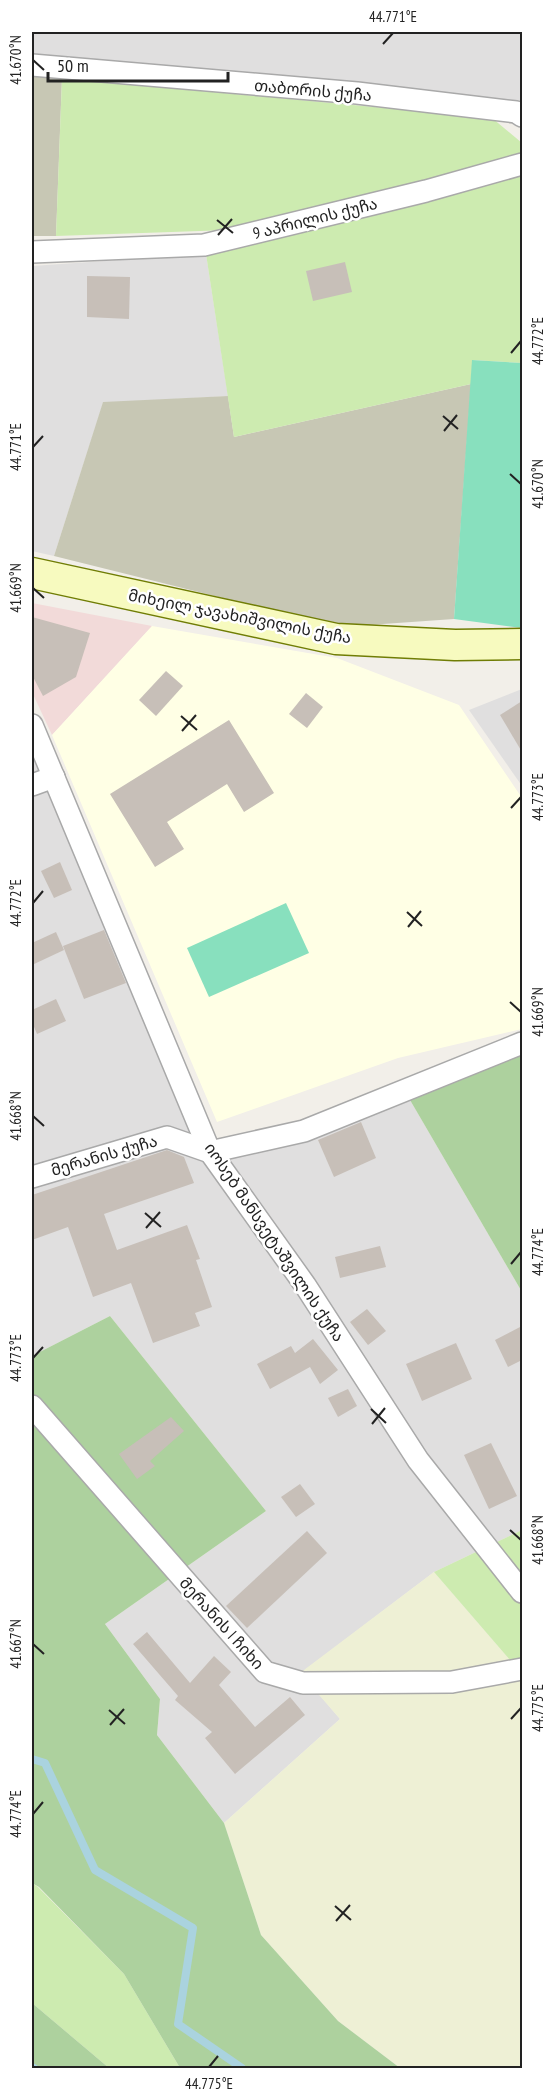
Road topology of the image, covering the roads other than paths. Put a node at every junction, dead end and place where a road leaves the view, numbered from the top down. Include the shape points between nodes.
1 (32, 65) edge
2 (522, 116) edge
3 (522, 164) edge
4 (32, 252) edge
5 (32, 573) edge
6 (522, 644) edge
7 (32, 724) edge
8 (54, 777) junction
9 (32, 785) edge
10 (522, 1043) edge
11 (210, 1152) junction
12 (32, 1177) edge
13 (32, 1406) edge
14 (522, 1592) edge
15 (522, 1669) edge

1 - 2 street, თაბორის ქუჩა via 357,93 516,112
3 - 4 street, 9 აპრილის ქუჩა via 204,245
5 - 6 main road, მიხეილ ჯავახიშვილის ქუჩა via 336,639
7 - 8 street, იოსებ მანსვეტაშვილის ქუჩა
8 - 9 street
8 - 11 street, იოსებ მანსვეტაშვილის ქუჩა
10 - 11 street via 304,1131
11 - 12 street, მერანის ქუჩა via 167,1137
11 - 14 street, იოსებ მანსვეტაშვილის ქუჩა via 305,1285 418,1460
13 - 15 street, მერანის I ჩიხი via 265,1672 303,1683 452,1682

